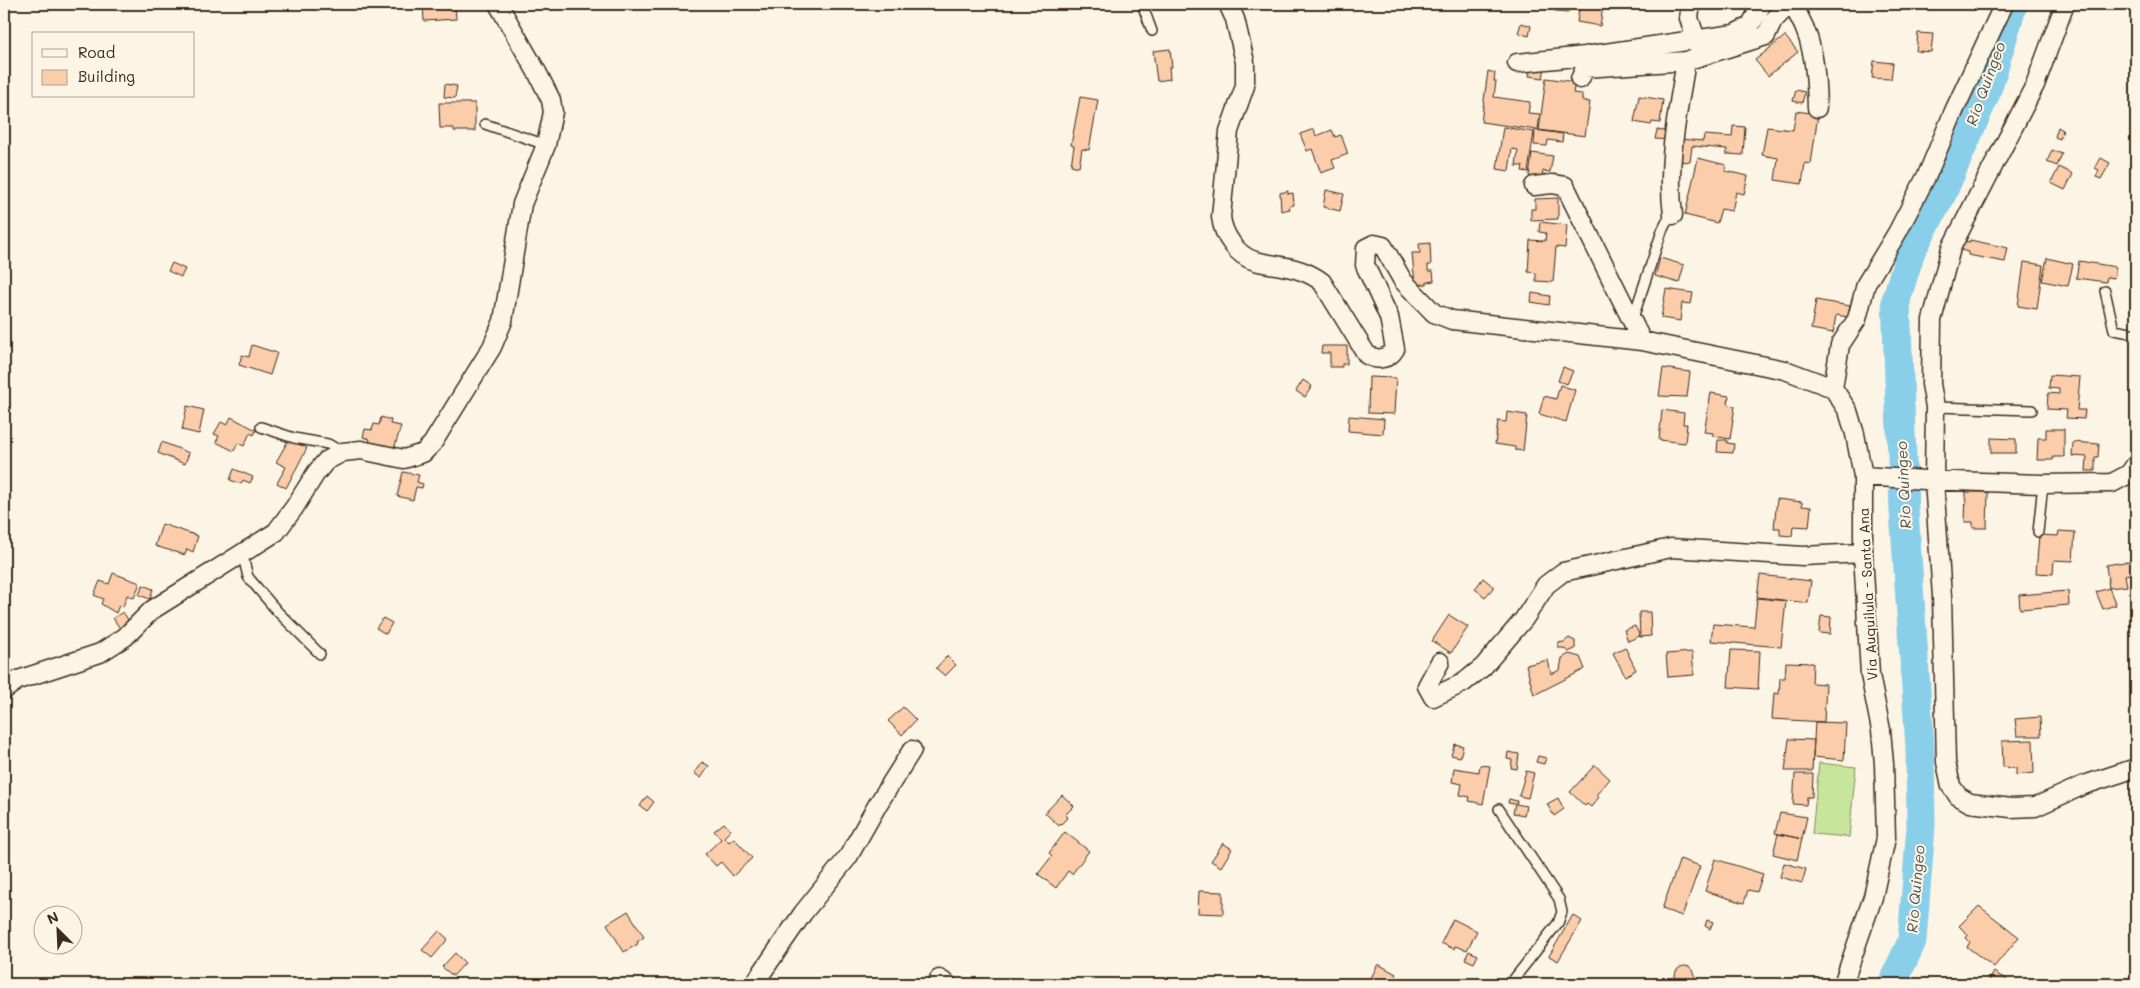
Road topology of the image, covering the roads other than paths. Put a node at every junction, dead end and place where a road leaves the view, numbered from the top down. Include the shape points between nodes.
1 (498, 4) edge
2 (1142, 4) edge
3 (1228, 4) edge
4 (1692, 4) edge
5 (1762, 4) edge
6 (1790, 4) edge
7 (2004, 4) edge
8 (2065, 4) edge
9 (1152, 30) dead end
10 (1696, 39) junction
11 (1686, 60) junction
12 (1517, 63) dead end
13 (1580, 79) dead end
14 (1817, 108) dead end
15 (485, 124) dead end
16 (546, 145) junction
17 (1534, 186) dead end
18 (1676, 215) joint
19 (2105, 291) dead end
20 (1632, 321) junction
21 (2136, 334) edge
22 (1642, 341) junction
23 (1833, 388) junction
24 (1935, 407) junction
25 (2032, 410) dead end
26 (261, 427) dead end
27 (343, 452) junction
28 (2136, 464) edge
29 (1871, 477) junction
30 (1930, 480) junction
31 (2043, 484) junction
32 (2038, 532) dead end
33 (242, 552) junction
34 (1863, 552) junction
35 (320, 654) dead end
36 (1440, 662) dead end
37 (4, 690) edge
38 (912, 750) dead end
39 (2136, 768) edge
40 (1499, 810) dead end
41 (754, 984) edge
42 (1510, 984) edge
43 (1843, 984) edge

1 - 16 street via 551,100 553,112
2 - 9 lane
3 - 22 street via 1245,62 1245,86 1229,131 1221,217 1227,237 1240,252 1253,261 1289,266 1314,275 1322,282 1367,355 1373,358 1383,359 1392,355 1395,349 1388,317 1365,265 1366,248 1374,244 1383,246 1403,281 1434,313 1452,320
4 - 10 street via 1689,18
5 - 10 street via 1750,26 1734,34
6 - 11 street via 1773,21 1766,36
6 - 14 street via 1801,17 1811,43
7 - 23 street via 1928,173 1866,284 1857,319 1840,346
8 - 24 street via 2035,85 1951,248 1932,320 1931,384
10 - 12 street
11 - 13 street via 1585,68
11 - 18 street via 1670,191
15 - 16 lane
16 - 27 street via 522,204 503,321 492,347 432,444 423,452 404,459 361,450
17 - 20 street via 1565,186
18 - 20 lane via 1667,220 1662,231
19 - 21 lane via 2114,330
20 - 22 street
22 - 23 street via 1785,370
23 - 29 street, Vía Auquilula - Santa Ana via 1848,411
24 - 25 lane
24 - 30 street
26 - 27 lane via 294,438 328,444
27 - 33 street via 326,461 276,532
28 - 31 street via 2129,474 2112,483
29 - 30 street
29 - 34 street, Vía Auquilula - Santa Ana
30 - 31 street
30 - 39 street via 1941,588 1946,762 1951,786 1958,796 1970,803 1989,806 2035,807 2084,785
31 - 32 lane
33 - 35 lane via 248,578
33 - 37 street via 152,610 125,637 100,653 18,680
34 - 36 street via 1803,556 1671,548 1606,561 1564,572 1546,585 1524,619 1483,667 1463,683 1433,697 1427,686
34 - 43 street, Vía Auquilula - Santa Ana via 1870,675 1884,764 1886,838 1873,897
38 - 41 street via 848,857 803,912
40 - 42 lane via 1559,898 1562,912 1558,923

